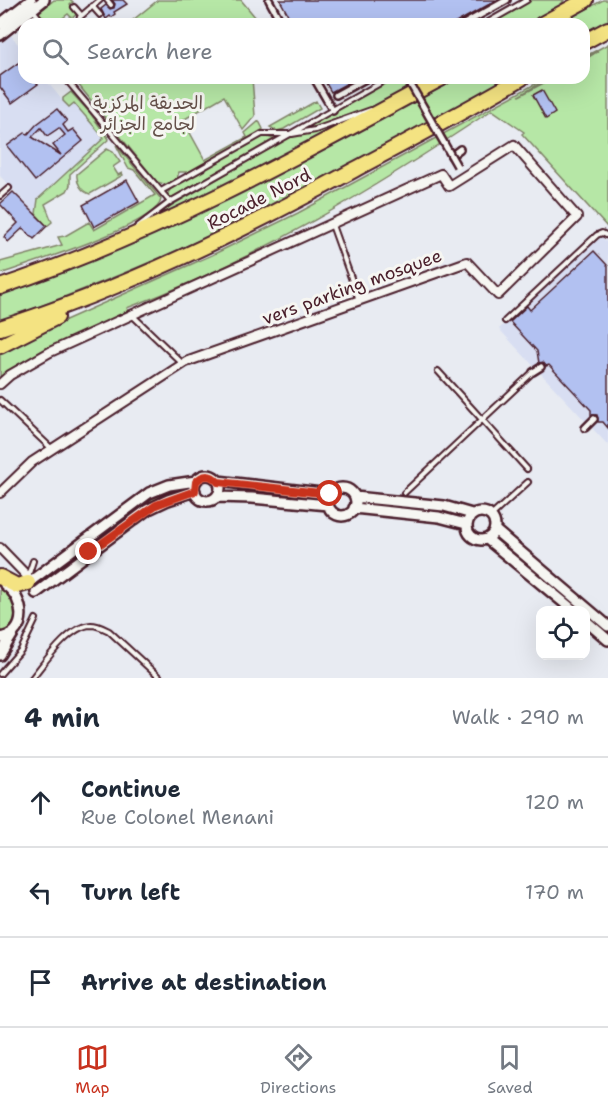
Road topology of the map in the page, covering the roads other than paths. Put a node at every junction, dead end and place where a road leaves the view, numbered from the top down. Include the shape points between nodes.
1 (44, 0) edge
2 (100, 0) edge
3 (107, 0) edge
4 (268, 0) edge
5 (507, 0) edge
6 (527, 0) edge
7 (585, 0) edge
8 (32, 5) edge
9 (111, 5) dead end
10 (74, 6) dead end
11 (92, 6) junction
12 (81, 15) junction
13 (100, 15) dead end
14 (23, 18) edge
15 (40, 18) edge
16 (80, 18) edge
17 (278, 18) edge
18 (475, 18) edge
19 (495, 18) edge
20 (550, 18) edge
21 (0, 24) edge
22 (18, 24) edge
23 (608, 29) edge
24 (0, 35) edge
25 (590, 39) edge
26 (608, 39) edge
27 (590, 47) edge
28 (70, 84) edge
29 (317, 84) edge
30 (356, 84) edge
31 (379, 84) edge
32 (410, 84) edge
33 (431, 84) edge
34 (512, 84) edge
35 (518, 84) edge
36 (336, 95) dead end
37 (400, 101) junction
38 (480, 102) junction
39 (333, 111) junction
40 (292, 134) junction
41 (460, 149) dead end
42 (451, 156) junction
43 (457, 166) dead end
44 (9, 188) dead end
45 (161, 191) junction
46 (0, 196) edge
47 (170, 202) junction
48 (261, 219) junction
49 (332, 224) junction
50 (608, 236) edge
51 (68, 262) junction
52 (4, 284) edge
53 (360, 300) junction
54 (131, 315) junction
55 (505, 321) dead end
56 (0, 328) edge
57 (0, 344) edge
58 (183, 364) junction
59 (541, 367) dead end
60 (438, 371) dead end
61 (533, 372) joint
62 (0, 384) edge
63 (0, 400) edge
64 (594, 419) dead end
65 (482, 420) junction
66 (585, 428) dead end
67 (53, 449) junction
68 (527, 469) dead end
69 (218, 482) junction
70 (528, 482) dead end
71 (195, 486) junction
72 (0, 493) edge
73 (404, 493) dead end
74 (330, 494) junction
75 (216, 497) junction
76 (355, 497) junction
77 (328, 505) junction
78 (354, 508) junction
79 (472, 514) junction
80 (491, 516) junction
81 (466, 524) junction
82 (495, 530) junction
83 (487, 539) junction
84 (0, 548) edge
85 (33, 561) dead end
86 (1, 581) edge
87 (30, 586) junction
88 (15, 593) junction
89 (21, 605) junction
90 (568, 606) edge
91 (36, 619) dead end
92 (590, 625) edge
93 (608, 626) edge
94 (15, 631) junction
95 (0, 638) edge
96 (608, 640) edge
97 (0, 655) edge
98 (0, 674) edge
99 (32, 678) edge
100 (160, 678) edge

1 - 8 street
2 - 11 lane
3 - 9 lane
4 - 17 street
5 - 18 street
6 - 19 lane
7 - 20 highway
8 - 14 street
8 - 15 lane
8 - 21 street
10 - 12 lane
11 - 12 lane
11 - 13 lane
12 - 16 lane
22 - 24 street
23 - 25 highway
26 - 27 highway
28 - 45 lane
29 - 39 street
30 - 36 street
31 - 39 lane
32 - 42 street, bridge
33 - 37 highway, Rocade Nord
34 - 38 highway, Rocade Nord
35 - 38 highway
37 - 40 lane
37 - 51 highway, Rocade Nord via 209,200
38 - 48 highway, Rocade Nord
39 - 40 lane
40 - 45 lane via 262,134
40 - 47 lane
41 - 42 street
42 - 43 street, bridge
44 - 46 lane
45 - 47 lane
47 - 51 lane via 134,229
48 - 56 highway, Rocade Nord via 104,291
48 - 57 highway via 205,251
49 - 53 lane
49 - 53 street, vers parking mosquee via 441,174 449,186 514,145 577,217 498,295 467,262
49 - 54 street, vers parking mosquee
50 - 55 lane via 597,235
51 - 52 highway, Rocade Nord
53 - 58 street, vers parking mosquee
54 - 58 lane
54 - 62 street, vers parking mosquee via 50,352
58 - 67 street, vers parking mosquee
59 - 61 street
60 - 65 lane
61 - 65 lane
63 - 67 lane
64 - 66 street
65 - 68 lane
65 - 73 lane
67 - 72 street, vers parking mosquee via 32,462
69 - 71 street via 208,475
69 - 74 street
69 - 75 street
70 - 80 lane
71 - 75 street via 200,499
71 - 87 street via 147,510
71 - 87 street via 169,485 149,493
74 - 76 street via 344,488
74 - 77 street
75 - 77 street
76 - 78 street
76 - 79 street via 444,506
77 - 78 street via 342,516
78 - 81 street
79 - 80 street
79 - 81 street
80 - 82 street
81 - 83 street via 474,539
82 - 83 street
82 - 93 street
83 - 90 street
84 - 87 street
85 - 87 lane
86 - 87 highway
86 - 88 street
87 - 88 street
87 - 89 street
88 - 89 street
89 - 94 street
91 - 98 lane via 21,650
92 - 96 street
94 - 95 street
94 - 97 street
99 - 100 lane via 62,642 90,625 109,631

